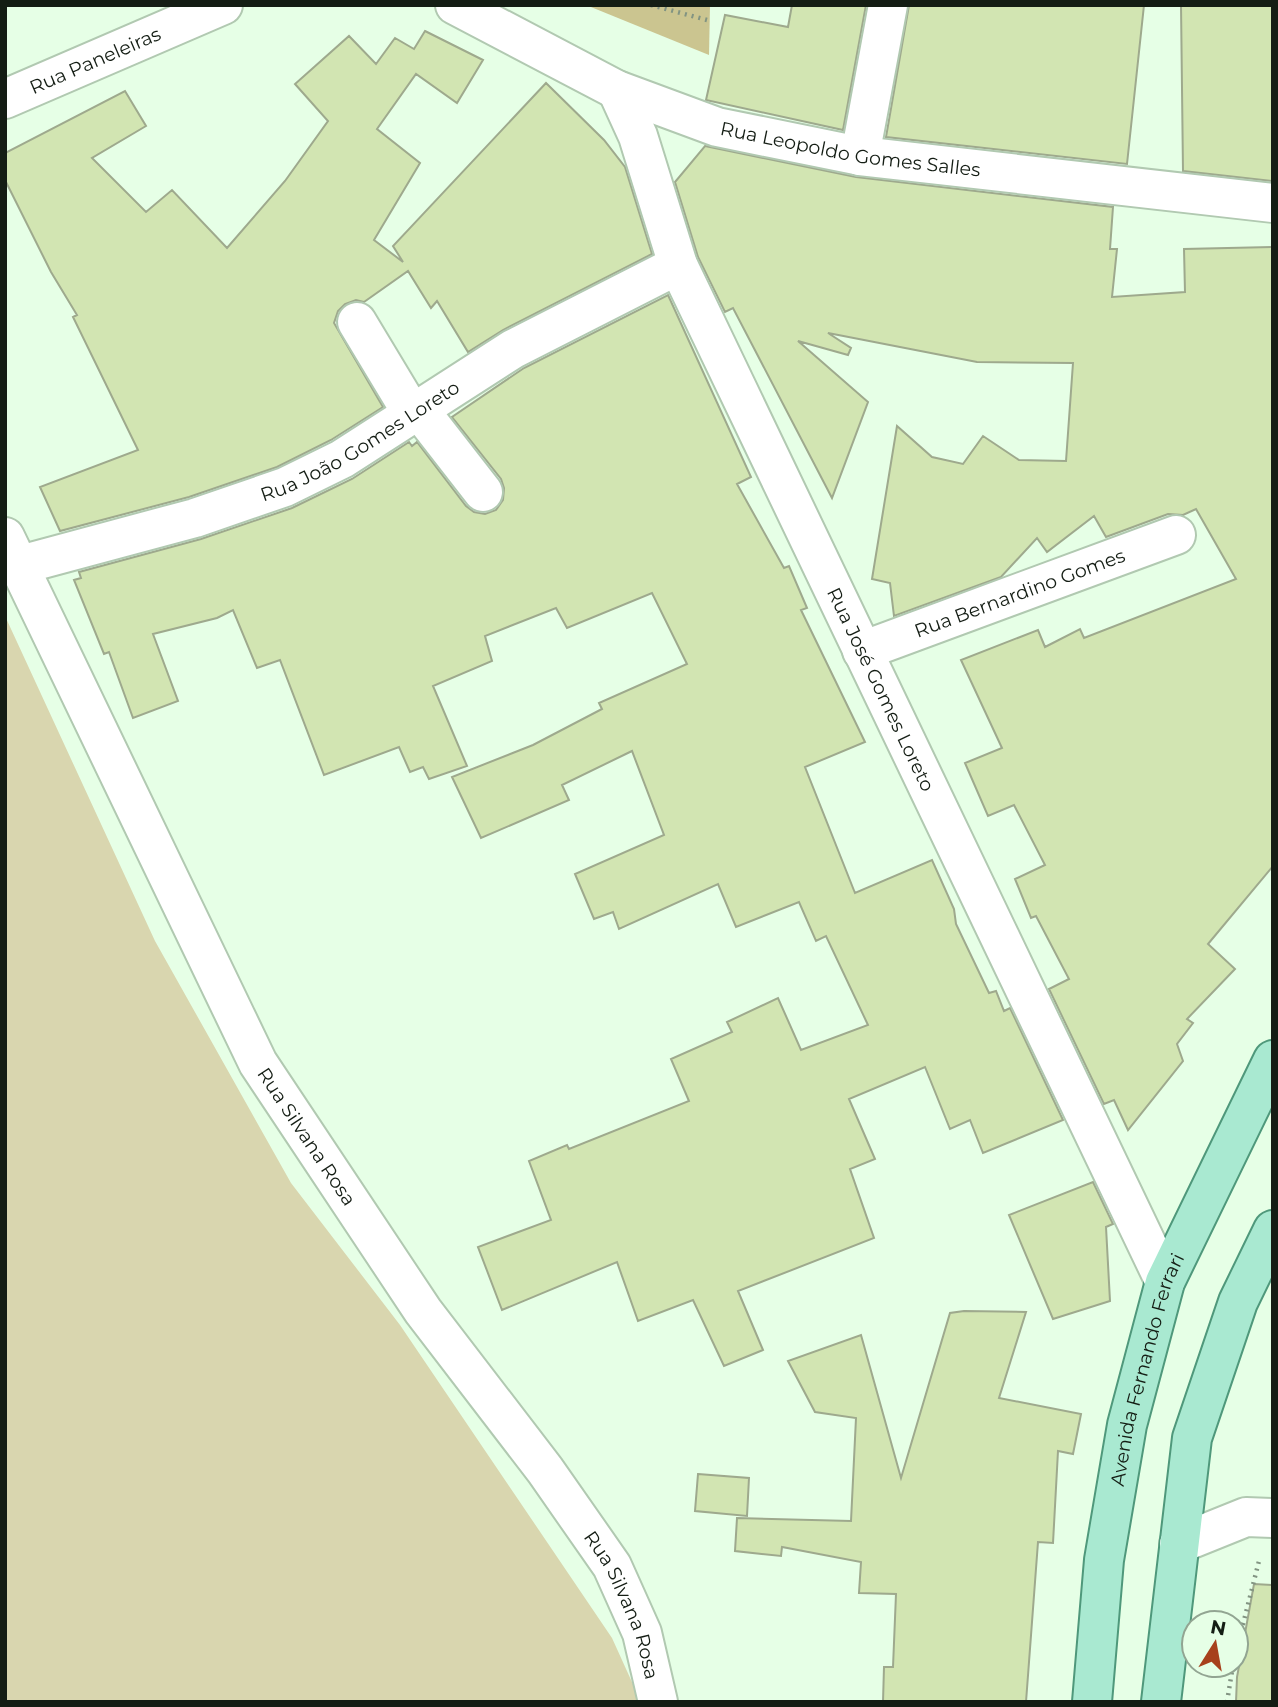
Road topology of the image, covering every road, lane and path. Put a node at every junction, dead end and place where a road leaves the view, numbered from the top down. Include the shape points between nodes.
1 (223, 5) edge
2 (455, 5) edge
3 (651, 5) edge
4 (888, 5) edge
5 (707, 20) dead end
6 (617, 90) junction
7 (5, 99) edge
8 (860, 156) junction
9 (1273, 203) edge
10 (678, 265) junction
11 (357, 322) dead end
12 (416, 413) junction
13 (483, 492) dead end
14 (1175, 535) dead end
15 (13, 551) edge
16 (862, 651) junction
17 (1273, 1060) edge
18 (1273, 1230) edge
19 (1164, 1282) junction
20 (1271, 1518) edge
21 (1179, 1544) junction
22 (1247, 1609) edge
23 (1231, 1679) edge
24 (658, 1702) edge
25 (1092, 1702) edge
26 (1161, 1702) edge
27 (1227, 1702) edge

1 - 7 street, Rua Paneleiras
2 - 6 street, Rua Leopoldo Gomes Salles
3 - 5 path
4 - 8 street
6 - 8 street, Rua Leopoldo Gomes Salles via 718,127
6 - 10 street, Rua José Gomes Loreto via 638,136
8 - 9 street, Rua Leopoldo Gomes Salles
10 - 12 street, Rua João Gomes Loreto via 513,349
10 - 16 street, Rua José Gomes Loreto
11 - 12 street
12 - 13 street
12 - 15 street, Rua João Gomes Loreto via 342,459 285,487 195,518
14 - 16 street, Rua Bernardino Gomes
15 - 24 street, Rua Silvana Rosa via 257,1063 423,1311 545,1469 612,1566 642,1633
16 - 19 street, Rua José Gomes Loreto
17 - 19 main road, Avenida Fernando Ferrari
18 - 21 main road via 1238,1302 1192,1438
19 - 25 main road, Avenida Fernando Ferrari via 1127,1425 1104,1560
20 - 21 street via 1246,1517
20 - 22 path
21 - 26 main road
23 - 27 path

